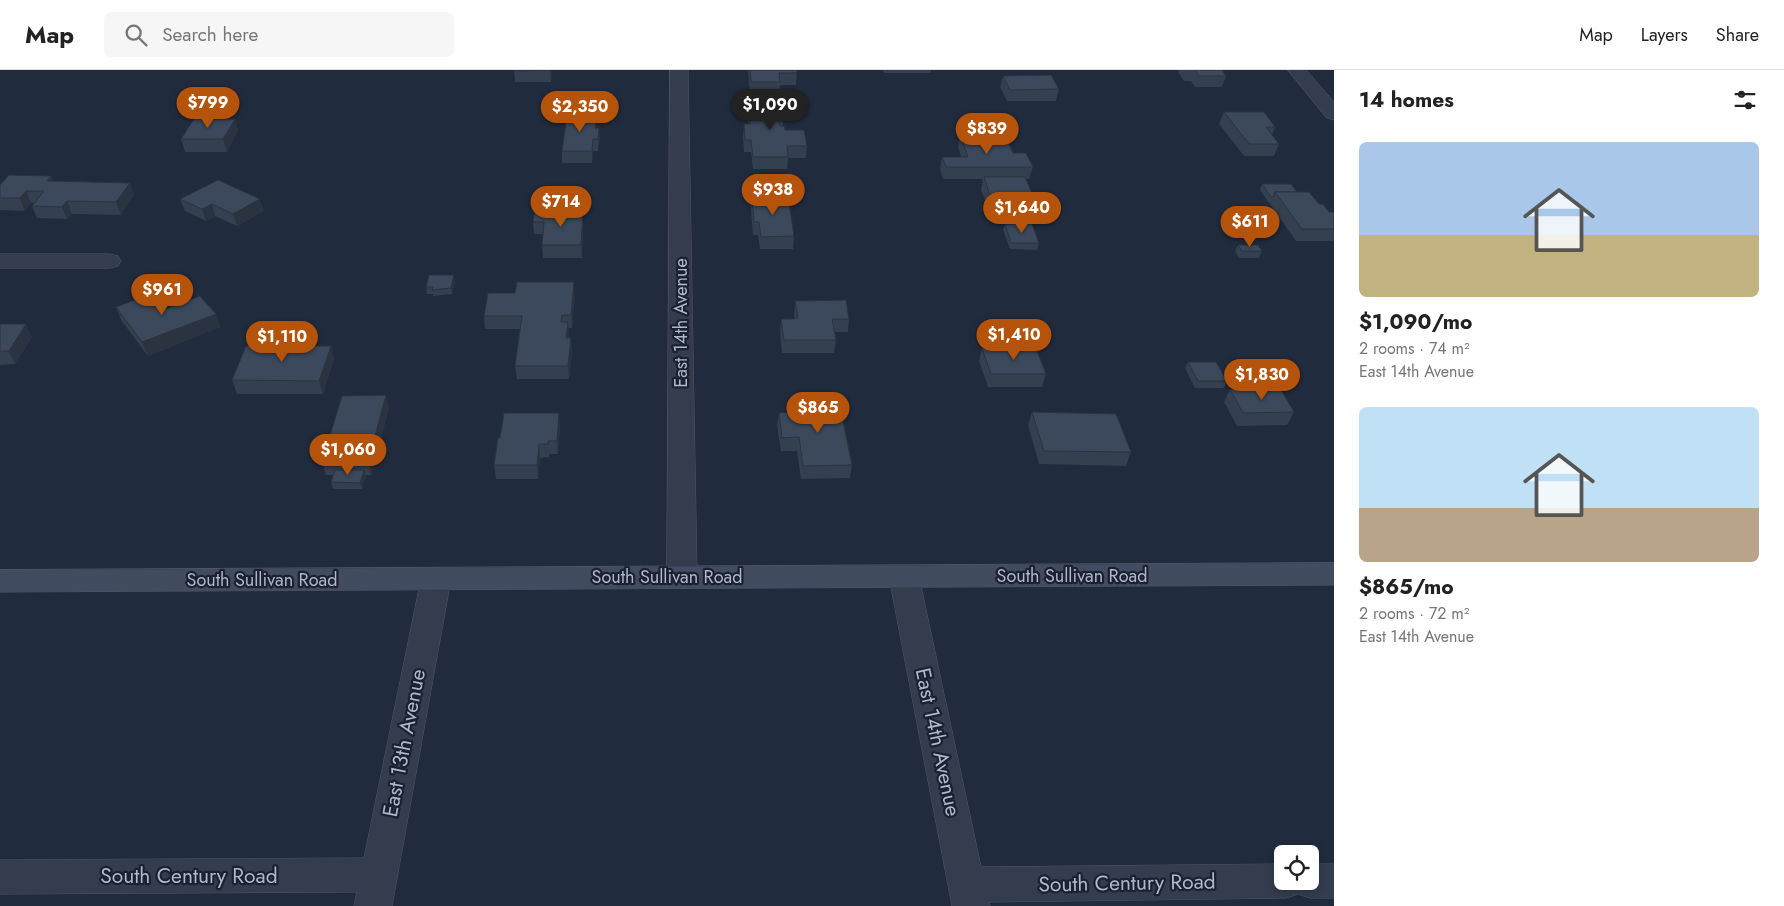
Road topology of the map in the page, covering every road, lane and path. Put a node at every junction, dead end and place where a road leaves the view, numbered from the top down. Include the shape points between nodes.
1 (679, 70) edge
2 (1297, 70) edge
3 (1334, 114) edge
4 (0, 261) edge
5 (110, 261) dead end
6 (1334, 574) edge
7 (682, 576) junction
8 (904, 577) junction
9 (436, 579) junction
10 (0, 581) edge
11 (0, 877) edge
12 (1319, 881) edge
13 (1334, 881) edge
14 (1274, 882) edge
15 (376, 891) edge
16 (969, 895) edge

1 - 7 street, East 14th Avenue
2 - 3 street
4 - 5 street
6 - 8 main road, South Sullivan Road
7 - 8 main road, South Sullivan Road
7 - 9 main road, South Sullivan Road
8 - 16 street, East 14th Avenue
9 - 10 main road, South Sullivan Road
9 - 15 street, East 13th Avenue
11 - 15 street, South Century Road
12 - 13 street
14 - 16 street, South Century Road

